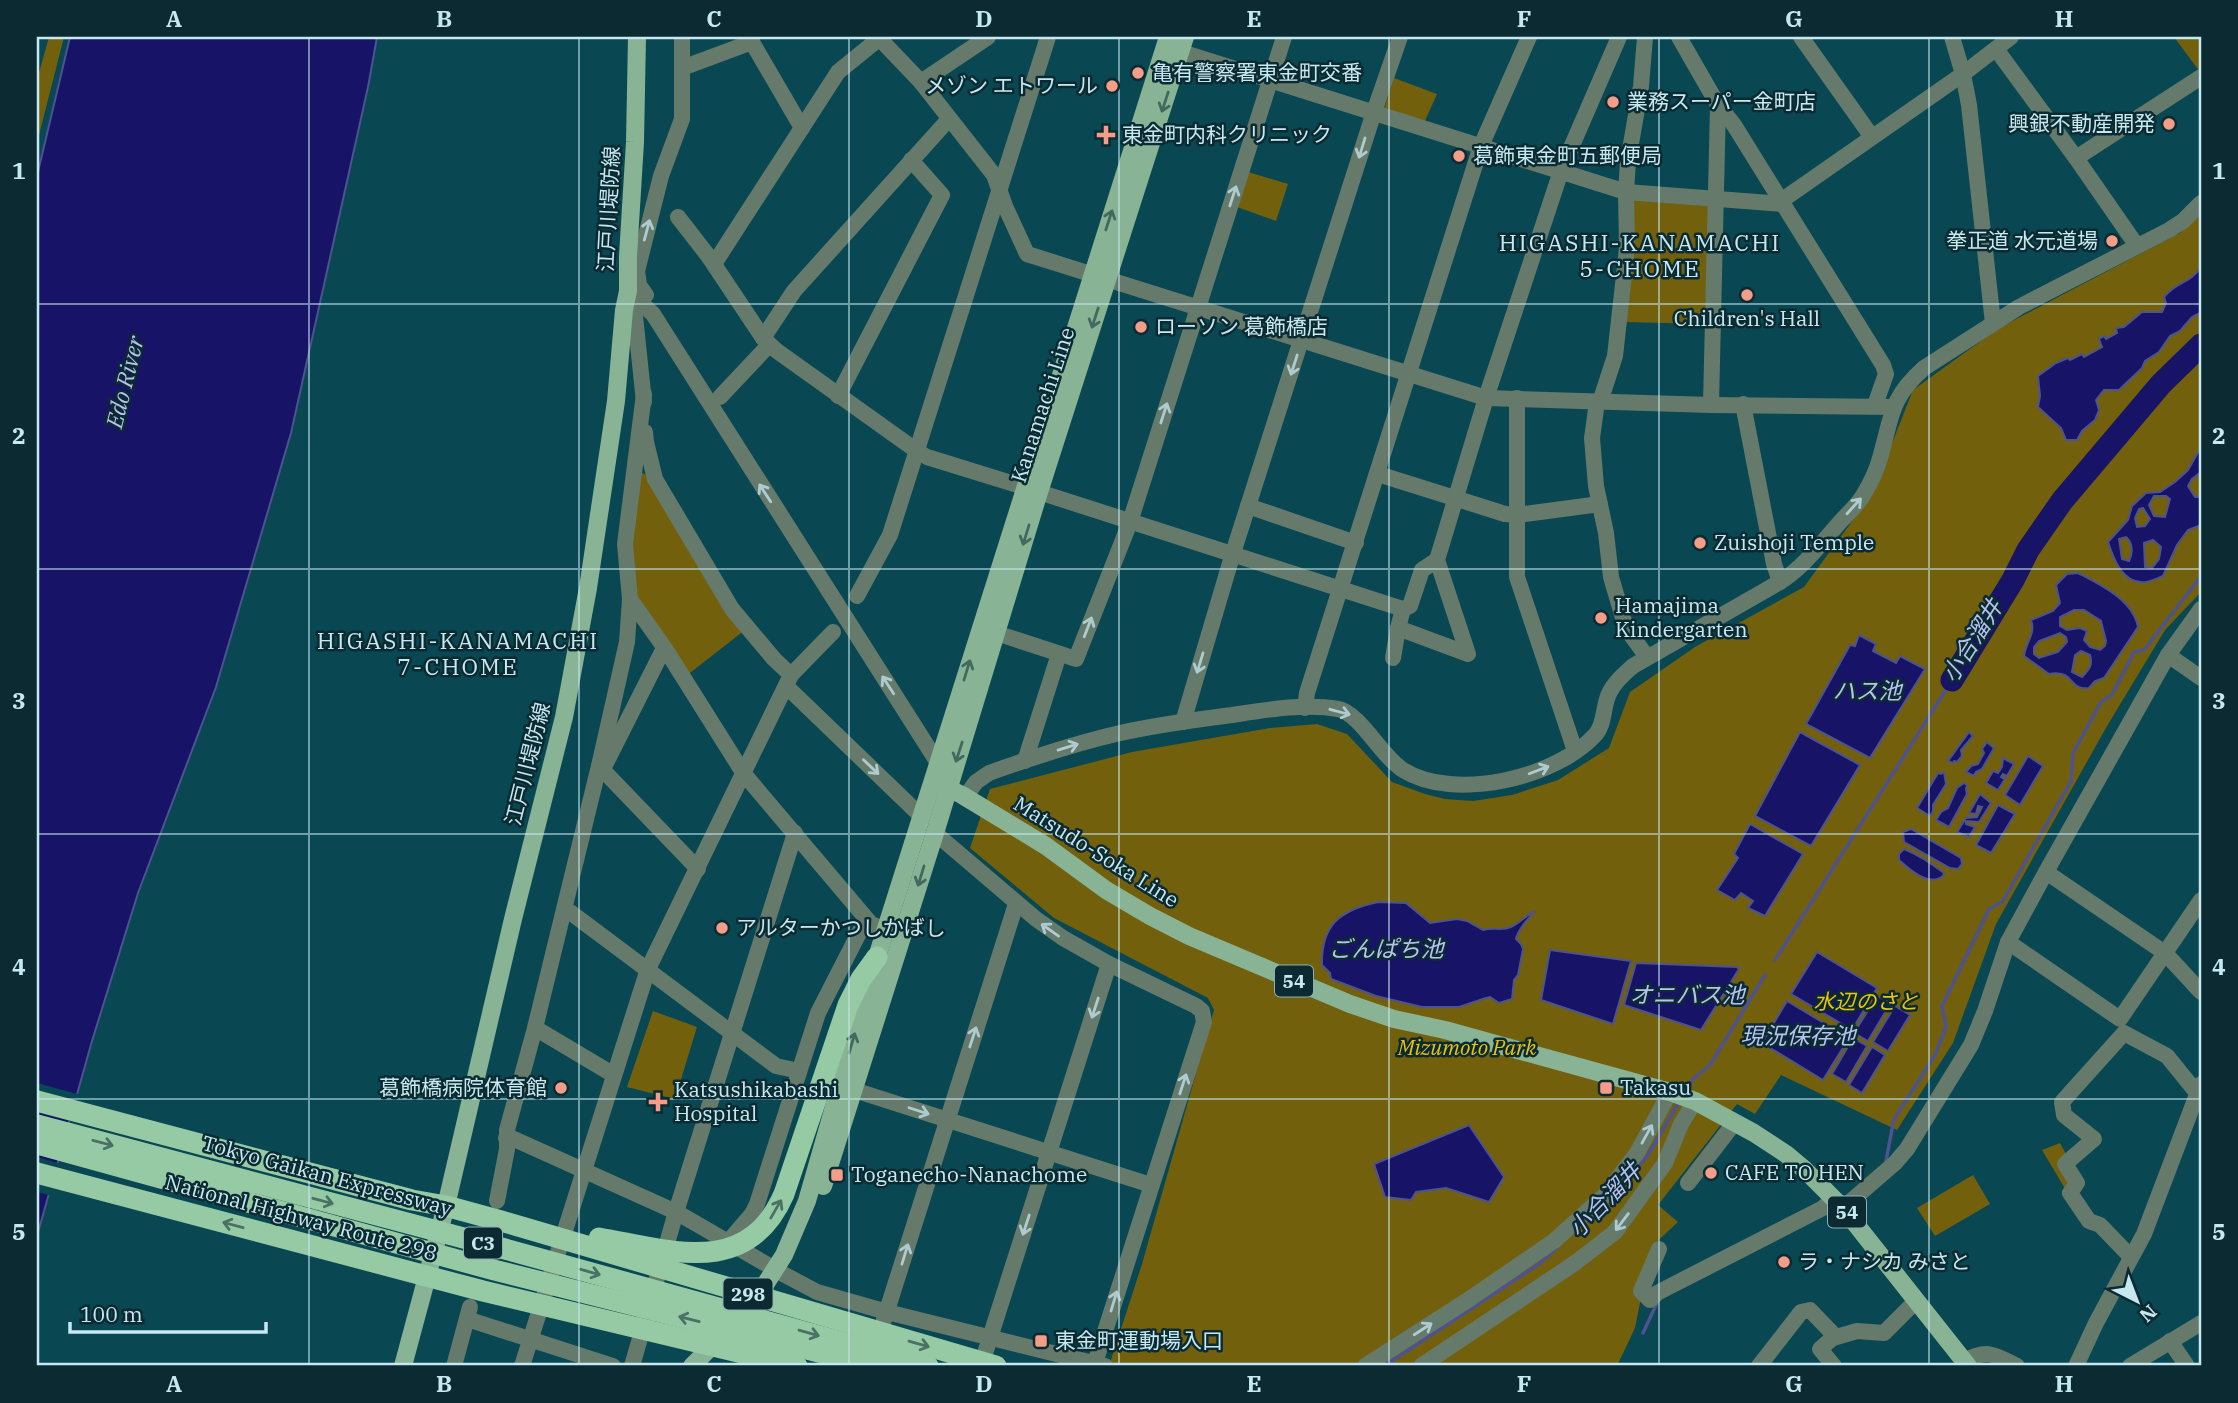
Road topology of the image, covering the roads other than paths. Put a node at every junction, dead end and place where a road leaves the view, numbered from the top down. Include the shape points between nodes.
1 (636, 37) edge
2 (682, 37) edge
3 (879, 37) edge
4 (988, 37) edge
5 (1048, 37) edge
6 (1168, 37) edge
7 (1284, 37) edge
8 (1400, 37) edge
9 (1529, 37) edge
10 (1619, 37) edge
11 (1645, 37) edge
12 (1679, 37) edge
13 (1801, 37) edge
14 (1952, 37) edge
15 (2011, 37) edge
16 (751, 39) edge
17 (1183, 44) edge
18 (1996, 49) junction
19 (682, 68) junction
20 (1963, 74) junction
21 (2201, 77) edge
22 (1270, 79) junction
23 (921, 82) junction
24 (1718, 105) junction
25 (1374, 112) junction
26 (949, 119) junction
27 (802, 128) junction
28 (1872, 137) junction
29 (1481, 146) junction
30 (2076, 158) junction
31 (911, 160) junction
32 (1560, 171) junction
33 (1000, 190) junction
34 (1626, 192) junction
35 (1716, 200) junction
36 (1782, 203) junction
37 (2201, 203) edge
38 (678, 217) dead end
39 (2137, 246) junction
40 (714, 264) junction
41 (1100, 276) junction
42 (637, 293) junction
43 (1198, 306) junction
44 (1993, 323) junction
45 (666, 336) junction
46 (1302, 340) junction
47 (766, 342) junction
48 (639, 345) junction
49 (1408, 374) junction
50 (644, 394) junction
51 (838, 396) junction
52 (720, 397) dead end
53 (1486, 398) junction
54 (1517, 398) junction
55 (1598, 402) junction
56 (1743, 404) junction
57 (1711, 405) junction
58 (1875, 405) junction
59 (1894, 407) junction
60 (917, 451) junction
61 (1378, 474) junction
62 (1031, 490) junction
63 (1457, 498) junction
64 (1600, 504) junction
65 (1248, 506) junction
66 (1518, 515) junction
67 (1130, 522) junction
68 (1356, 543) junction
69 (1233, 554) junction
70 (1437, 560) junction
71 (1780, 582) junction
72 (1341, 589) junction
73 (857, 596) dead end
74 (630, 599) junction
75 (1403, 609) junction
76 (2201, 609) edge
77 (1398, 628) junction
78 (833, 632) dead end
79 (996, 633) junction
80 (664, 648) junction
81 (1059, 654) junction
82 (2168, 655) junction
83 (1647, 657) junction
84 (1394, 658) dead end
85 (2201, 678) edge
86 (789, 680) junction
87 (1305, 708) junction
88 (1183, 722) junction
89 (1575, 751) junction
90 (1025, 761) junction
91 (938, 763) junction
92 (601, 768) junction
93 (744, 774) junction
94 (940, 785) junction
95 (965, 797) junction
96 (921, 816) junction
97 (795, 833) junction
98 (935, 833) junction
99 (698, 869) junction
100 (2046, 872) junction
101 (2201, 900) edge
102 (1016, 904) junction
103 (565, 911) junction
104 (878, 927) junction
105 (2008, 942) junction
106 (2165, 953) junction
107 (877, 957) junction
108 (1109, 964) junction
109 (648, 969) junction
110 (2201, 992) edge
111 (535, 1028) junction
112 (732, 1033) junction
113 (799, 1071) junction
114 (614, 1075) junction
115 (2199, 1088) edge
116 (854, 1090) junction
117 (1682, 1097) junction
118 (37, 1101) edge
119 (947, 1120) junction
120 (1735, 1122) junction
121 (37, 1125) edge
122 (506, 1138) junction
123 (37, 1144) edge
124 (1049, 1152) junction
125 (585, 1171) junction
126 (37, 1173) edge
127 (1688, 1183) dead end
128 (1151, 1185) junction
129 (1838, 1203) junction
130 (446, 1206) junction
131 (676, 1212) junction
132 (496, 1219) junction
133 (531, 1229) junction
134 (729, 1241) junction
135 (1659, 1249) dead end
136 (2132, 1257) junction
137 (780, 1272) junction
138 (429, 1277) junction
139 (817, 1292) junction
140 (475, 1299) junction
141 (1916, 1301) junction
142 (887, 1312) junction
143 (2201, 1323) edge
144 (990, 1338) junction
145 (1833, 1338) junction
146 (530, 1340) junction
147 (2170, 1341) junction
148 (704, 1364) edge
149 (1966, 1364) edge
150 (1098, 1365) edge
151 (404, 1366) edge
152 (454, 1366) edge
153 (522, 1366) edge
154 (613, 1366) edge
155 (632, 1366) edge
156 (679, 1366) edge
157 (797, 1366) edge
158 (864, 1366) edge
159 (873, 1366) edge
160 (928, 1366) edge
161 (981, 1366) edge
162 (996, 1366) edge
163 (1365, 1366) edge
164 (1421, 1366) edge
165 (1759, 1366) edge
166 (1834, 1366) edge
167 (2017, 1366) edge
168 (2076, 1366) edge
169 (2130, 1366) edge
170 (2187, 1366) edge

1 - 42 main road, 江戸川堤防線 via 628,256
2 - 19 street
3 - 23 street
3 - 27 street via 838,72
4 - 23 street
5 - 33 street
41 -> 6 main road, Kanamachi Line
7 - 22 street
8 - 25 street
9 - 29 street
10 - 32 street
11 - 34 street
12 - 24 street
13 - 28 street
14 - 20 street
15 - 18 street
16 - 19 street
16 - 27 street
17 - 22 street
17 -> 41 main road, Kanamachi Line
18 - 20 street
18 - 30 street
42 -> 19 street via 637,271 682,119
20 - 28 street
20 - 44 street
21 - 30 street
22 - 25 street
43 -> 22 street
23 - 26 street
24 - 35 street
24 - 36 street
25 - 29 street
25 -> 46 street
26 - 31 street
26 - 33 street via 994,175
27 - 40 street
28 - 36 street
29 - 32 street
29 - 49 street
30 - 39 street
31 - 47 street via 794,291
31 - 51 street via 943,195
32 - 34 street
32 - 53 street
33 - 41 street via 1027,254
33 - 60 street
34 - 35 street
34 - 55 street via 1627,248 1615,356
35 - 36 street
35 - 57 street
36 - 58 street via 1883,365 1886,374
37 - 39 street via 2176,226
38 - 40 street
39 - 44 street
40 - 47 street
41 - 43 street
41 - 62 main road, Kanamachi Line
42 - 45 street
42 - 48 street
42 - 130 main road, 江戸川堤防線 via 624,310 616,401 571,679
43 - 46 street
67 -> 43 street
44 - 59 street via 1913,377
45 - 48 street
91 -> 45 street
46 - 49 street
46 -> 65 street
47 - 51 street
47 - 52 street
48 - 50 street
49 - 53 street
49 - 61 street
50 - 74 street via 625,544
50 - 86 street via 646,442 655,479 733,609
51 - 60 street
53 - 54 street
53 - 63 street
54 - 55 street
54 - 66 street
55 - 57 street
55 - 64 street via 1592,438
56 - 57 street
56 - 58 street
56 - 71 street
58 - 59 street
71 -> 59 street via 1806,561 1864,495
60 - 62 street
60 - 73 street via 890,535
61 - 63 street
61 - 68 street
62 - 67 street
62 -> 79 main road, Kanamachi Line
91 -> 62 main road, Kanamachi Line
63 - 66 street
63 - 70 street
64 - 66 street
64 - 83 street via 1611,577 1626,628
65 - 68 street
65 - 69 street
66 - 89 street via 1517,577
67 - 69 street
81 -> 67 street via 1076,659
68 - 72 street
69 - 72 street
69 -> 88 street
70 - 75 street via 1422,570 1409,606
70 - 77 street via 1468,654
71 - 83 street
72 - 75 street
72 - 87 street
74 - 80 street
74 - 92 street via 627,642
75 - 77 street
76 - 82 street
77 - 84 street
78 - 86 street
79 - 81 street
79 -> 94 main road, Kanamachi Line
80 - 92 street
80 - 93 street
81 - 90 street
82 - 85 street
82 - 100 street
83 - 89 street via 1618,680 1597,733
86 - 93 street
86 -> 96 street
87 - 88 street
87 -> 89 street via 1346,712 1405,771 1443,783 1466,785 1518,777
90 -> 88 street via 1097,739
90 - 95 street via 989,773
91 - 94 main road, Kanamachi Line
92 - 99 street
92 - 103 street
93 - 97 street
93 - 99 street
94 - 95 main road, Matsudo-Soka Line / 54
94 - 96 main road
94 - 98 main road
95 - 117 main road, Matsudo-Soka Line / 54 via 1150,916 1339,1000
96 - 104 main road
97 - 104 street
97 - 112 street
98 - 102 street
98 -> 116 main road
99 - 109 street
100 - 105 street
100 - 106 street
101 - 106 street
108 -> 102 street
119 -> 102 street
103 - 109 street
103 - 111 street
104 - 107 main road
104 - 113 street via 860,931 818,1013
105 - 106 street via 2120,1019
105 - 129 street via 1971,1045 1906,1149 1895,1163
106 - 110 street
133 -> 107 highway via 699,1253 727,1250 767,1223 777,1211 848,1005
137 -> 107 main road via 807,1200
108 -> 124 street
128 -> 108 street via 1204,1017 1196,1006
109 - 112 street
109 - 114 street
111 - 114 street
111 - 122 street
112 - 113 street via 776,1066
112 - 131 street
113 - 134 street via 757,1204
114 - 125 street
115 - 136 street
115 - 136 street via 2167,1056 2124,1033 2062,1102 2064,1115 2094,1139 2065,1164 2077,1183 2070,1192 2089,1221 2100,1225
116 -> 119 street
116 - 137 main road via 817,1203 795,1257
117 - 120 main road, Matsudo-Soka Line / 54
163 -> 117 street via 1553,1241 1604,1196
117 -> 164 street via 1681,1124 1665,1163 1615,1232
118 - 130 highway, 298
119 - 124 street
142 -> 119 street
120 - 127 street
120 - 129 main road, Matsudo-Soka Line / 54 via 1786,1154
121 -> 160 highway, Tokyo Gaikan Expressway / C3
122 - 125 street
122 - 132 street
159 -> 123 highway, C3 via 494,1270
124 - 128 street
124 -> 144 street
125 - 131 street
125 - 146 street
138 -> 126 highway, National Highway Route 298
150 -> 128 street
129 - 135 street via 1650,1300 1641,1291
129 - 141 main road, Matsudo-Soka Line / 54
130 - 132 highway, 298
130 - 138 main road, 江戸川堤防線
131 - 134 street
131 - 155 street
132 - 133 highway, 298
132 - 140 street
133 -> 162 highway, 298
134 - 137 street
136 - 168 street
137 - 139 street
137 - 148 main road via 767,1301 743,1330
138 - 140 highway, National Highway Route 298
138 - 151 main road, 江戸川堤防線
139 - 142 street
139 - 158 street
140 - 146 street
140 - 152 street
140 - 157 highway, National Highway Route 298
141 - 145 street via 1884,1333 1857,1331
141 - 149 main road, Matsudo-Soka Line / 54
142 - 144 street
142 - 159 street
143 - 147 street
144 - 150 street
144 - 161 street
145 - 165 street via 1810,1310 1801,1312
145 - 166 street via 1820,1349
146 - 153 street
146 - 154 street
147 - 169 street
147 - 170 street
148 - 156 street
149 - 167 street via 1985,1353

